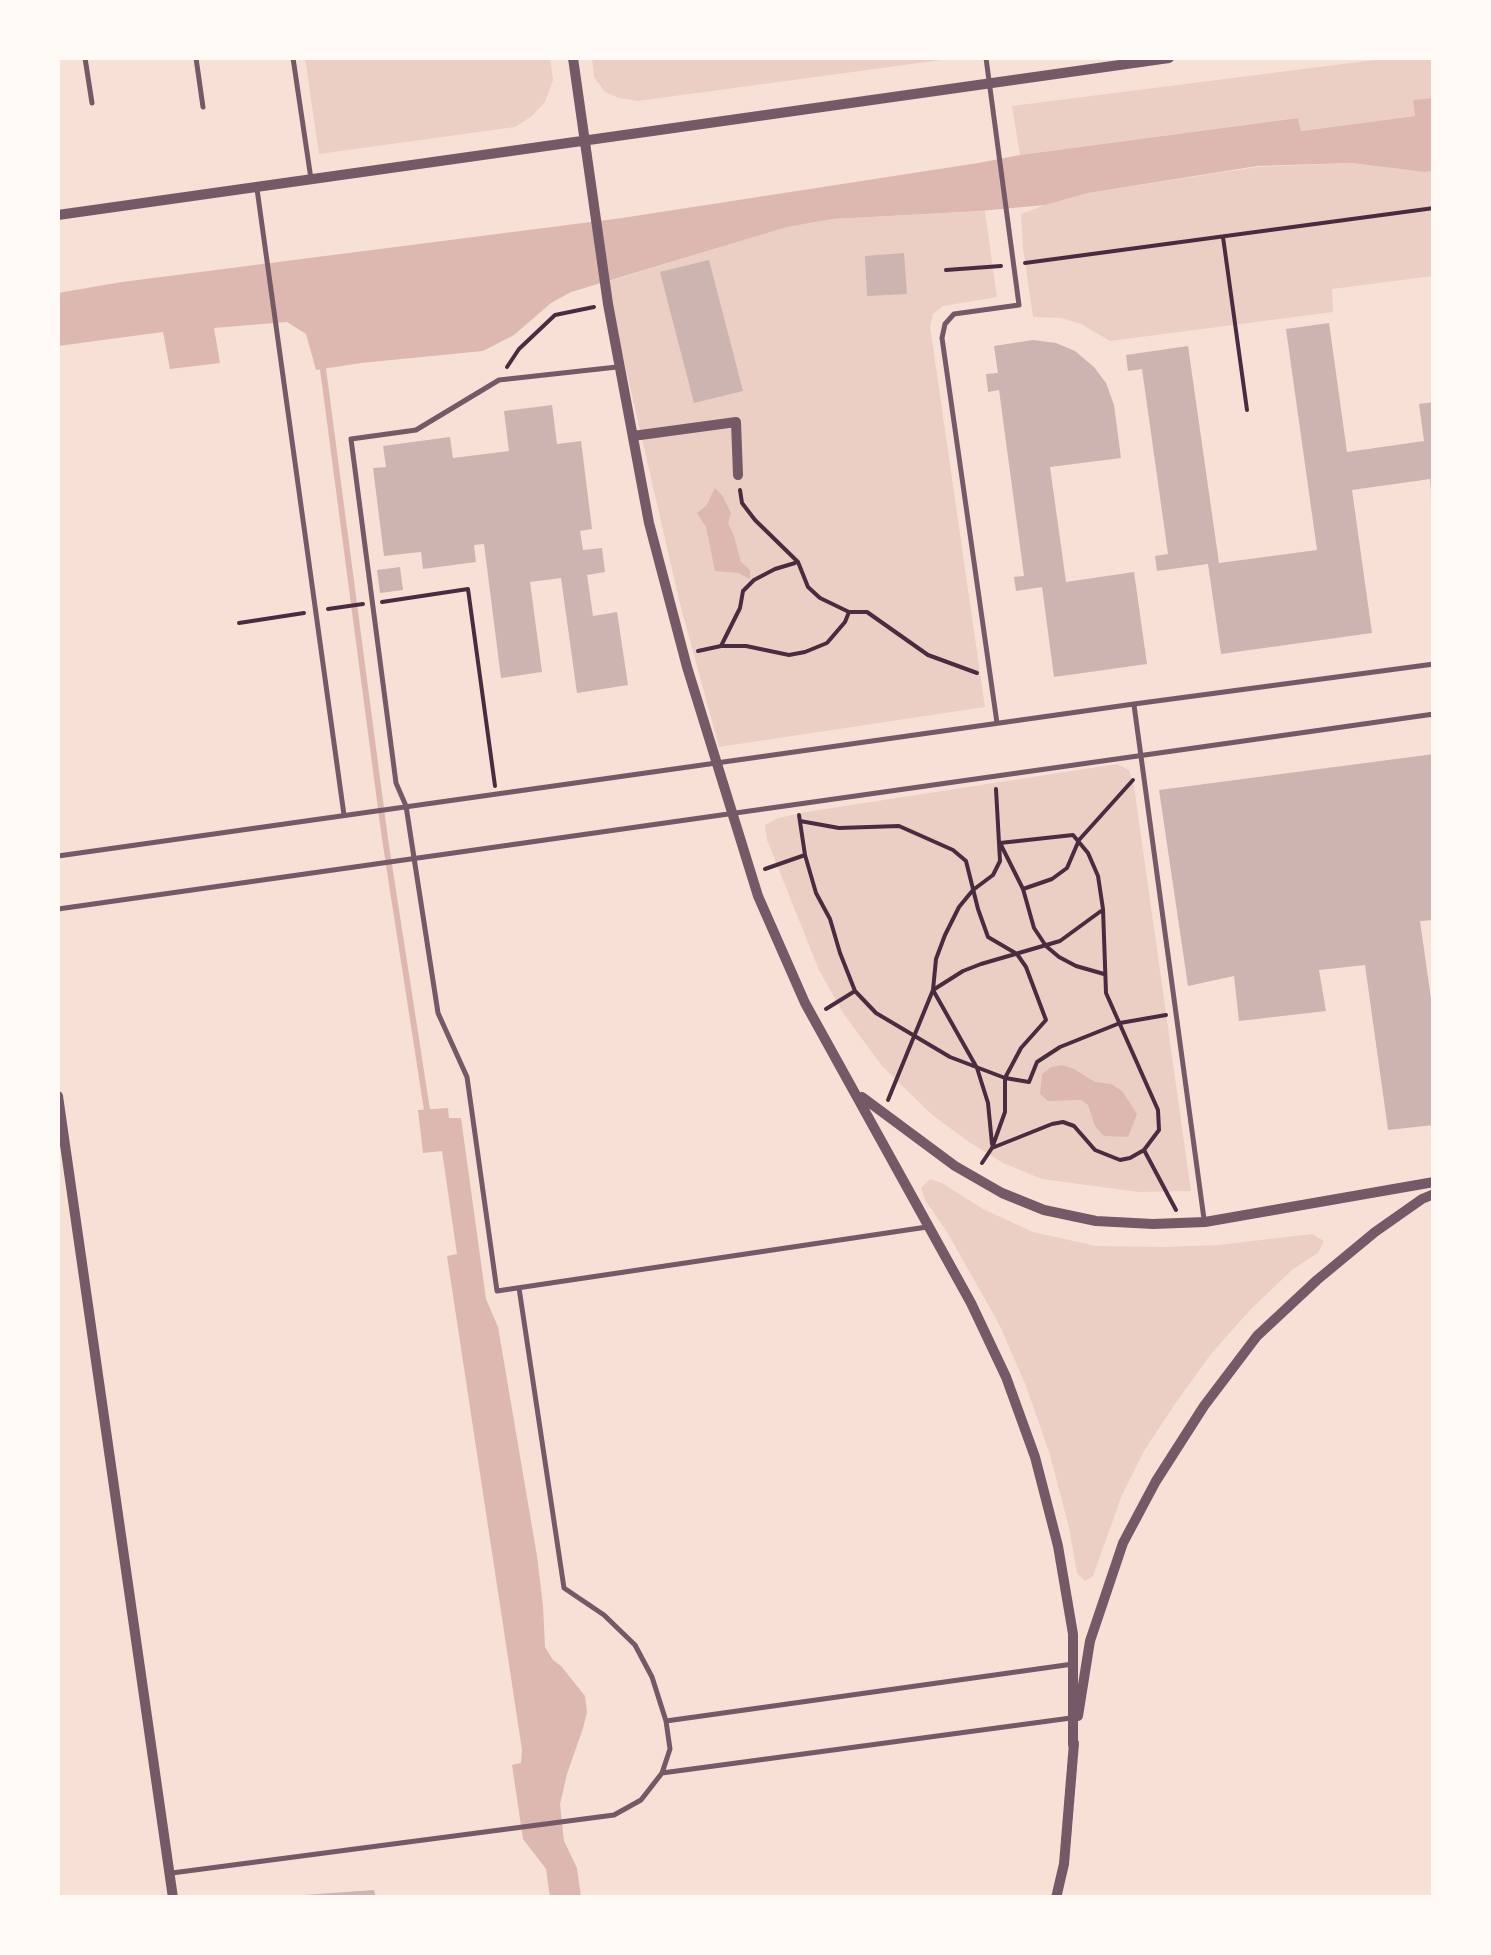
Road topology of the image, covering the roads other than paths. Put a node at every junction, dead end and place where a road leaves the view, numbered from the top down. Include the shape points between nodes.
1 (85, 58) edge
2 (196, 58) edge
3 (293, 58) edge
4 (574, 58) edge
5 (986, 58) edge
6 (1170, 58) edge
7 (990, 83) junction
8 (92, 103) dead end
9 (203, 107) dead end
10 (585, 140) junction
11 (311, 179) junction
12 (256, 186) junction
13 (58, 214) edge
14 (620, 367) junction
15 (633, 436) junction
16 (738, 475) road end
17 (1434, 664) edge
18 (1134, 704) junction
19 (1434, 714) edge
20 (998, 723) junction
21 (1140, 754) junction
22 (716, 762) junction
23 (406, 806) junction
24 (732, 814) junction
25 (344, 815) junction
26 (58, 856) edge
27 (414, 859) junction
28 (58, 909) edge
29 (857, 1094) junction
30 (58, 1096) edge
31 (1434, 1182) edge
32 (1434, 1194) edge
33 (1205, 1222) junction
34 (930, 1226) junction
35 (519, 1288) junction
36 (1073, 1664) junction
37 (1073, 1718) junction
38 (666, 1721) junction
39 (1073, 1745) junction
40 (662, 1773) junction
41 (170, 1874) junction
42 (173, 1898) edge
43 (1056, 1898) edge

1 - 8 lane
2 - 9 lane
3 - 11 lane
4 - 10 street
5 - 7 lane
6 - 7 street
7 - 10 street
7 - 20 lane via 1019,305 954,314 942,338
10 - 11 street
10 - 14 street
11 - 12 street
12 - 13 street
12 - 25 lane
14 - 15 street
14 - 23 lane via 500,380 416,430 351,439 396,784
15 - 16 street via 736,422
15 - 22 street via 650,524
17 - 18 lane
18 - 20 lane
18 - 21 lane
19 - 21 lane
20 - 22 lane
21 - 24 lane
21 - 33 lane
22 - 23 lane
22 - 24 street
23 - 25 lane
23 - 27 lane
24 - 27 lane
24 - 29 street via 758,896
25 - 26 lane
27 - 28 lane
27 - 35 lane via 438,1013 466,1077 496,1291
29 - 33 street via 932,1151 1044,1210 1096,1222
29 - 34 street
30 - 41 street
31 - 33 street
32 - 39 street via 1317,1280 1257,1336 1204,1406 1123,1543 1090,1640
34 - 35 lane
34 - 36 street via 1006,1376 1035,1458 1061,1564
35 - 38 lane via 564,1588 635,1645
36 - 37 street
36 - 38 lane
37 - 39 street
37 - 40 lane
38 - 40 lane via 670,1749
39 - 43 street
40 - 41 lane via 640,1800 614,1815
41 - 42 street

